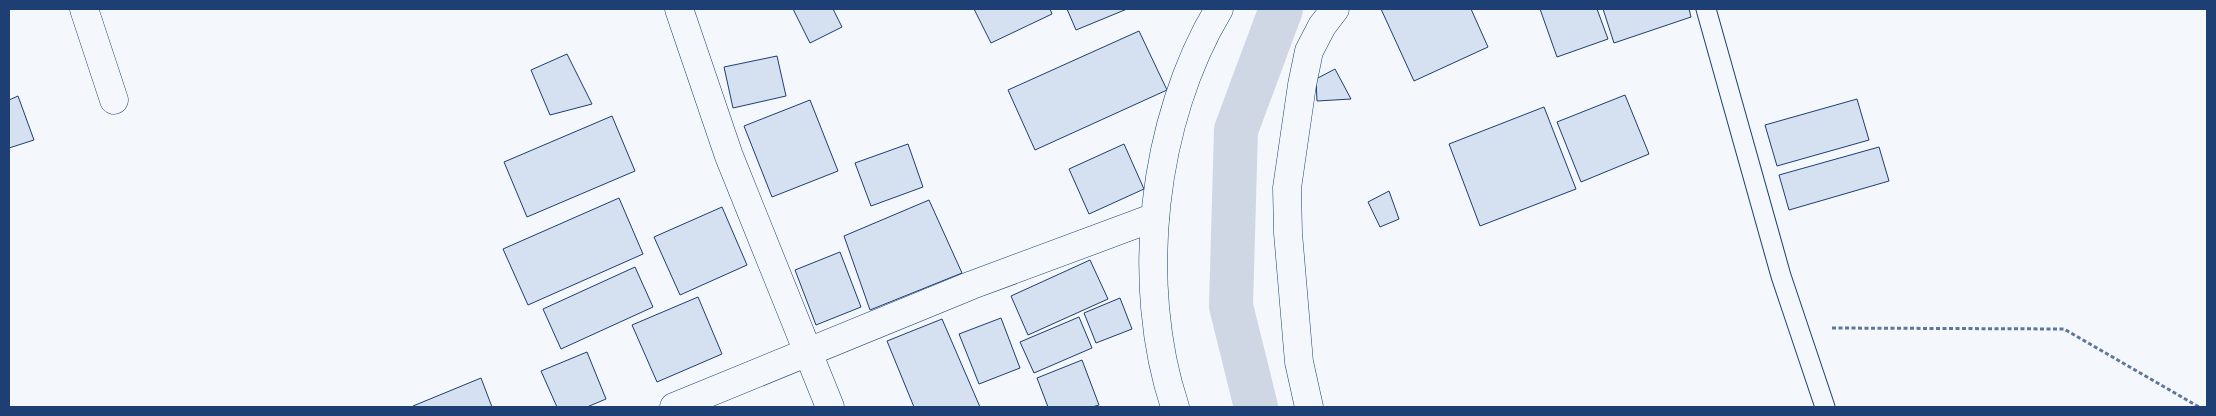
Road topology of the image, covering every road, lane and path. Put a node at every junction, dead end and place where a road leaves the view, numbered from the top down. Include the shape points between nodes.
1 (84, 9) edge
2 (679, 9) edge
3 (1219, 9) edge
4 (1335, 9) edge
5 (1706, 9) edge
6 (114, 100) dead end
7 (1155, 217) junction
8 (1799, 328) junction
9 (809, 351) junction
10 (674, 407) edge
11 (830, 407) edge
12 (1175, 407) edge
13 (1309, 407) edge
14 (1825, 407) edge
15 (2199, 407) edge

1 - 6 street
2 - 9 street via 729,156
3 - 7 street via 1186,79 1166,142
4 - 13 street via 1310,51 1287,188 1299,362
5 - 8 lane via 1781,276
7 - 9 street via 972,285
7 - 12 street via 1152,249 1158,327 1168,388
8 - 14 lane
8 - 15 path via 2064,329
9 - 10 street
9 - 11 street

